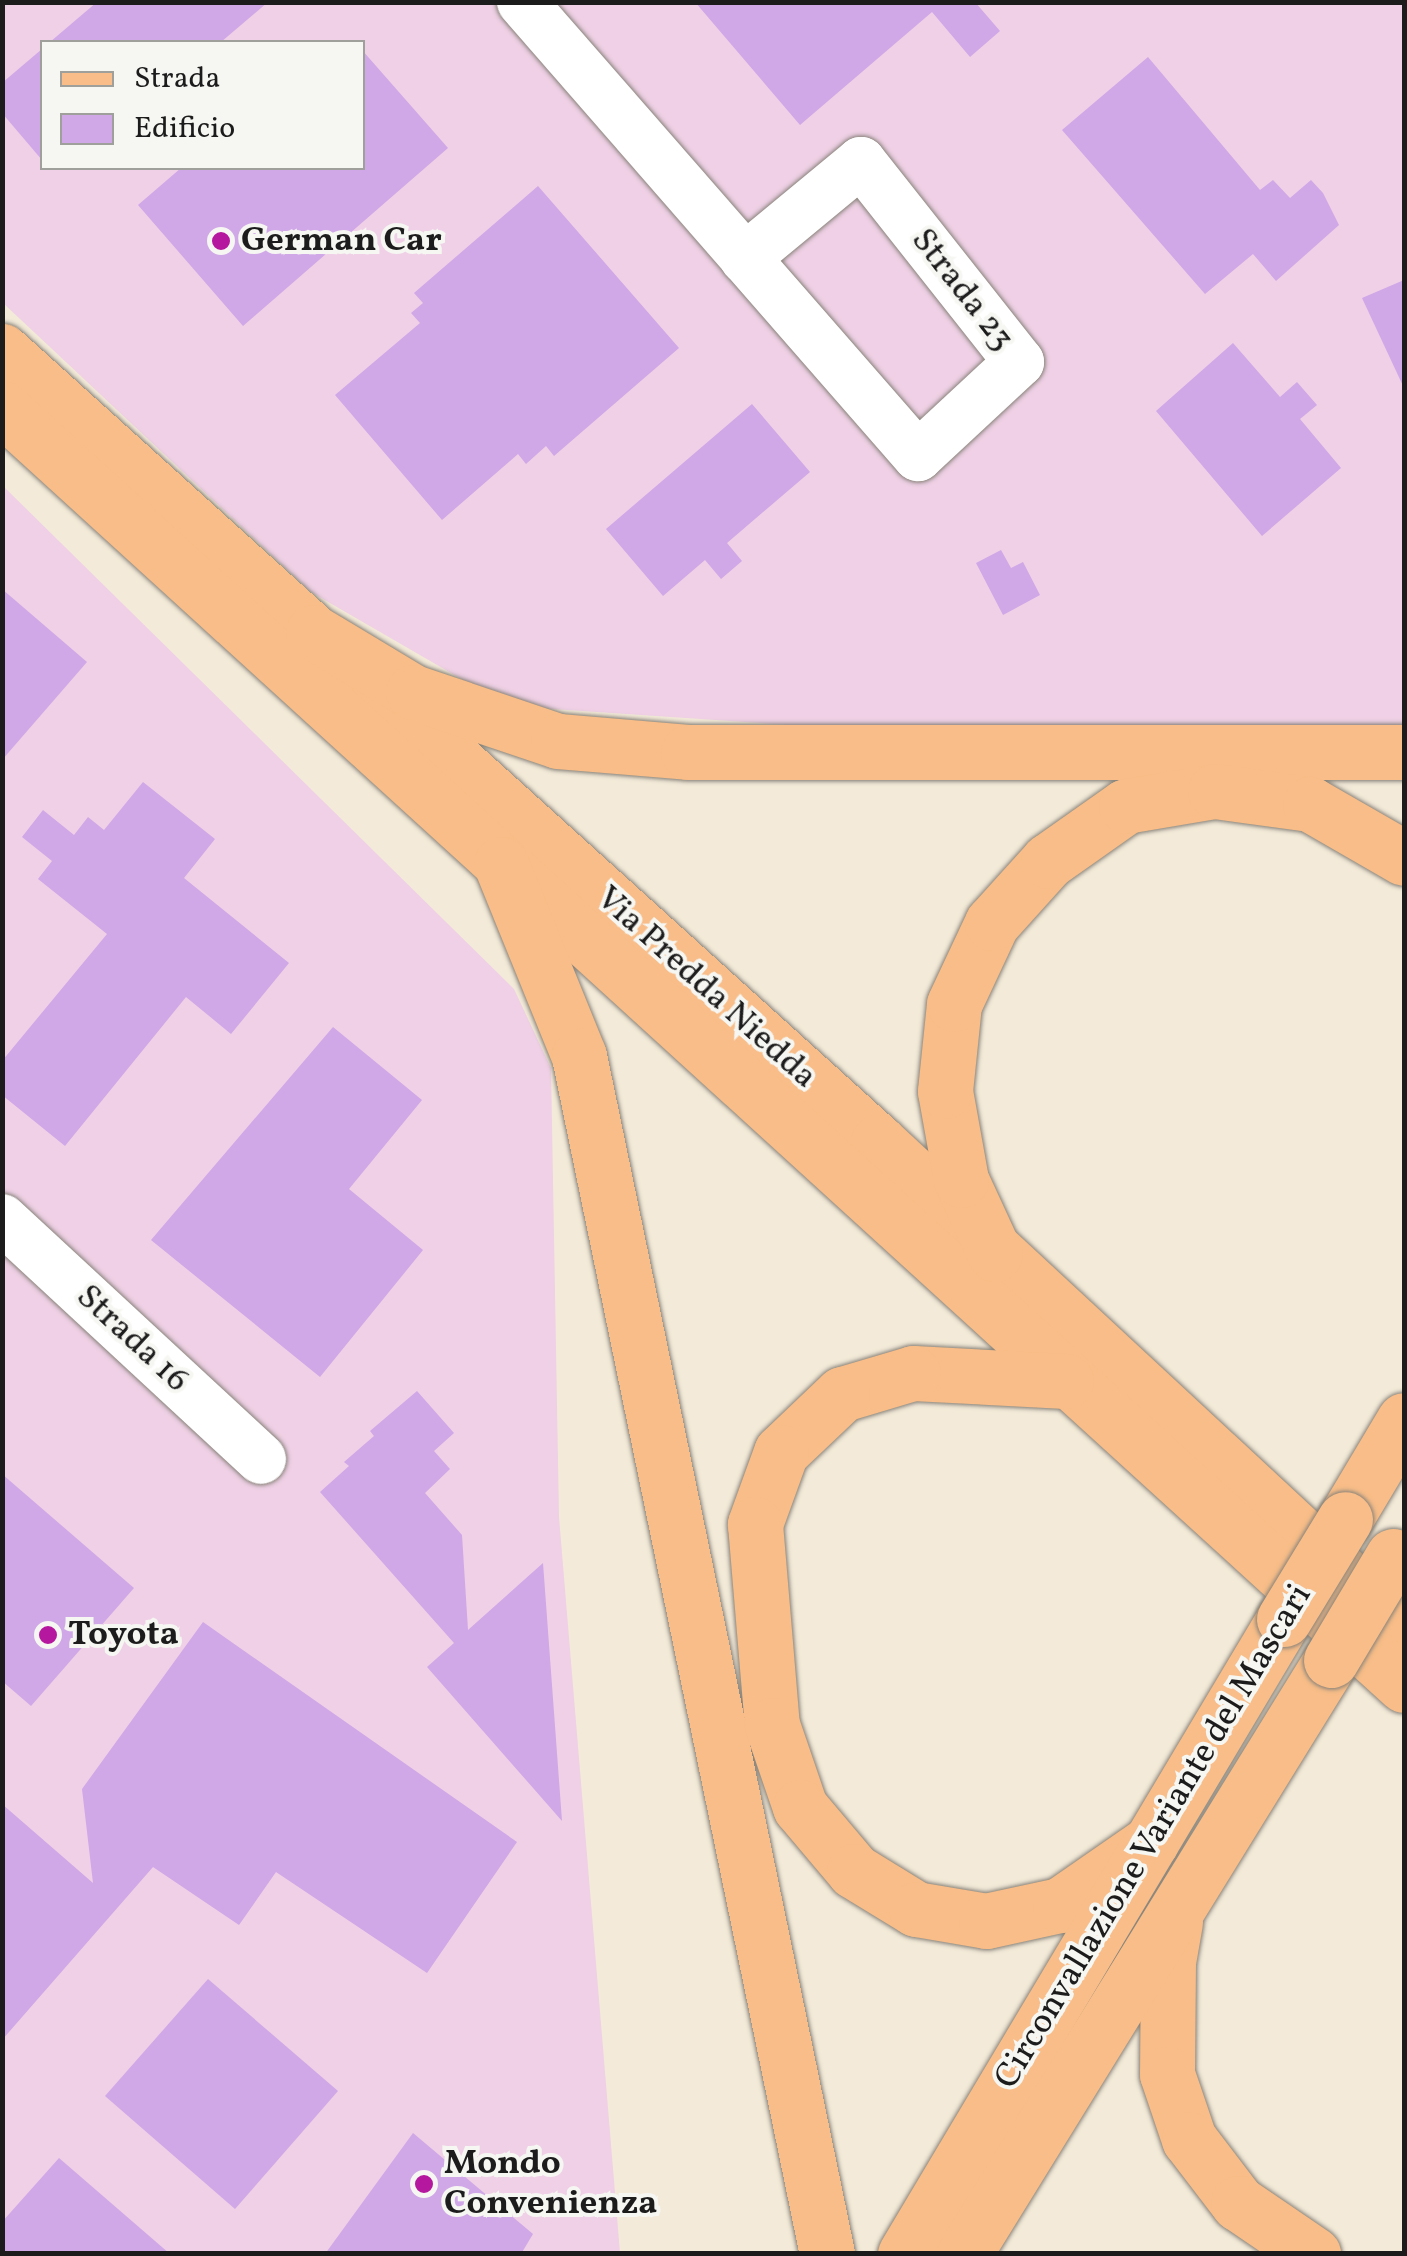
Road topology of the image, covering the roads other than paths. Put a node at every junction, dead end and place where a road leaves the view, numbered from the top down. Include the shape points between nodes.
1 (522, 2) edge
2 (745, 258) junction
3 (2, 352) edge
4 (2, 408) edge
5 (314, 632) junction
6 (1404, 752) edge
7 (1404, 858) edge
8 (501, 864) junction
9 (2, 1219) edge
10 (995, 1254) junction
11 (1066, 1381) junction
12 (1404, 1406) edge
13 (1404, 1420) edge
14 (261, 1459) dead end
15 (1372, 1472) junction
16 (1399, 1547) edge
17 (1401, 1663) edge
18 (1151, 1842) junction
19 (1178, 1903) junction
20 (827, 2254) edge
21 (905, 2254) edge
22 (964, 2254) edge
23 (1313, 2254) edge

1 - 2 street, Strada 23
2 - 2 street, Strada 23 via 861,162 1019,362 918,456
3 - 5 main road, Via Predda Niedda
4 - 8 main road, Via Predda Niedda
5 - 6 main road via 413,692 558,741 688,752
5 - 10 main road, Via Predda Niedda
7 - 10 main road via 1310,804 1215,791 1126,806 1048,861 992,923 954,1004 945,1091 961,1180
8 - 11 main road, Via Predda Niedda
8 - 20 main road via 584,1074
9 - 14 street, Strada 16
10 - 17 main road, Via Predda Niedda
11 - 17 main road, Via Predda Niedda
11 - 18 main road via 913,1373 842,1394 781,1452 755,1524 772,1725 800,1806 854,1871 916,1908 986,1921 1060,1905
12 - 15 main road
13 - 15 main road, Circonvallazione Variante del Mascari
15 - 18 main road, Circonvallazione Variante del Mascari, bridge
16 - 19 main road, Circonvallazione Variante del Mascari, bridge
18 - 21 main road, Circonvallazione Variante del Mascari
19 - 22 main road, Circonvallazione Variante del Mascari
19 - 23 main road via 1168,1962 1167,2074 1189,2140 1238,2202

